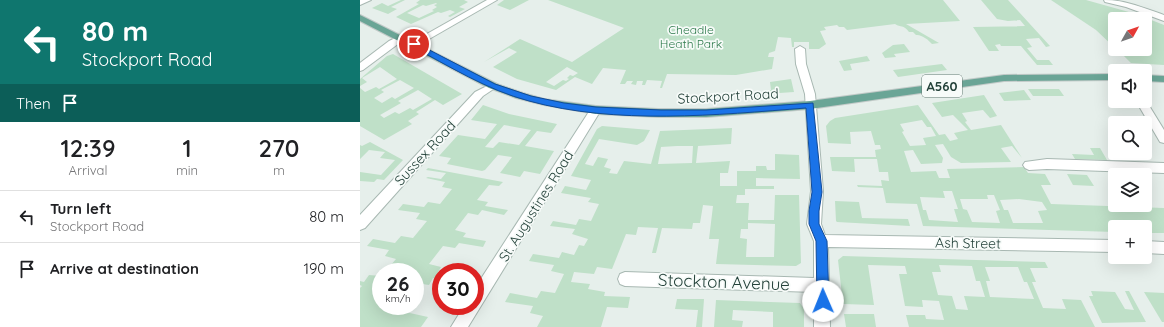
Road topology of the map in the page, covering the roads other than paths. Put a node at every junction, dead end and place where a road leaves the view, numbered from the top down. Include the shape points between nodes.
1 (367, 0) edge
2 (493, 0) edge
3 (1108, 0) edge
4 (360, 3) edge
5 (360, 18) edge
6 (1164, 18) edge
7 (402, 38) junction
8 (414, 44) junction
9 (800, 49) dead end
10 (360, 68) edge
11 (1108, 77) edge
12 (1152, 78) edge
13 (1164, 79) edge
14 (493, 86) junction
15 (810, 105) junction
16 (1145, 108) edge
17 (596, 110) junction
18 (1164, 139) edge
19 (1029, 165) dead end
20 (1164, 168) edge
21 (360, 224) edge
22 (821, 241) junction
23 (1108, 246) edge
24 (1152, 247) edge
25 (1164, 248) edge
26 (625, 279) dead end
27 (823, 285) junction
28 (484, 288) edge
29 (467, 315) edge
30 (459, 327) edge
31 (822, 327) edge

1 - 4 street
2 - 8 street
3 - 6 street
5 - 7 main road, Stockport Road / A560
7 - 8 main road, Stockport Road / A560
7 - 10 street
8 - 14 main road, Stockport Road / A560
9 - 15 street
11 - 15 main road, Stockport Road / A560 via 1004,78
12 - 13 main road
14 - 17 main road, Stockport Road / A560 via 537,100
14 - 21 street, Sussex Road via 479,94
15 - 17 main road, Stockport Road / A560 via 706,113
15 - 22 street via 817,192 814,224
16 - 18 street
17 - 28 street, St. Augustines Road
19 - 20 street
22 - 23 street, Ash Street
22 - 27 street
24 - 25 street
26 - 27 street, Stockton Avenue
27 - 31 street
29 - 30 street

